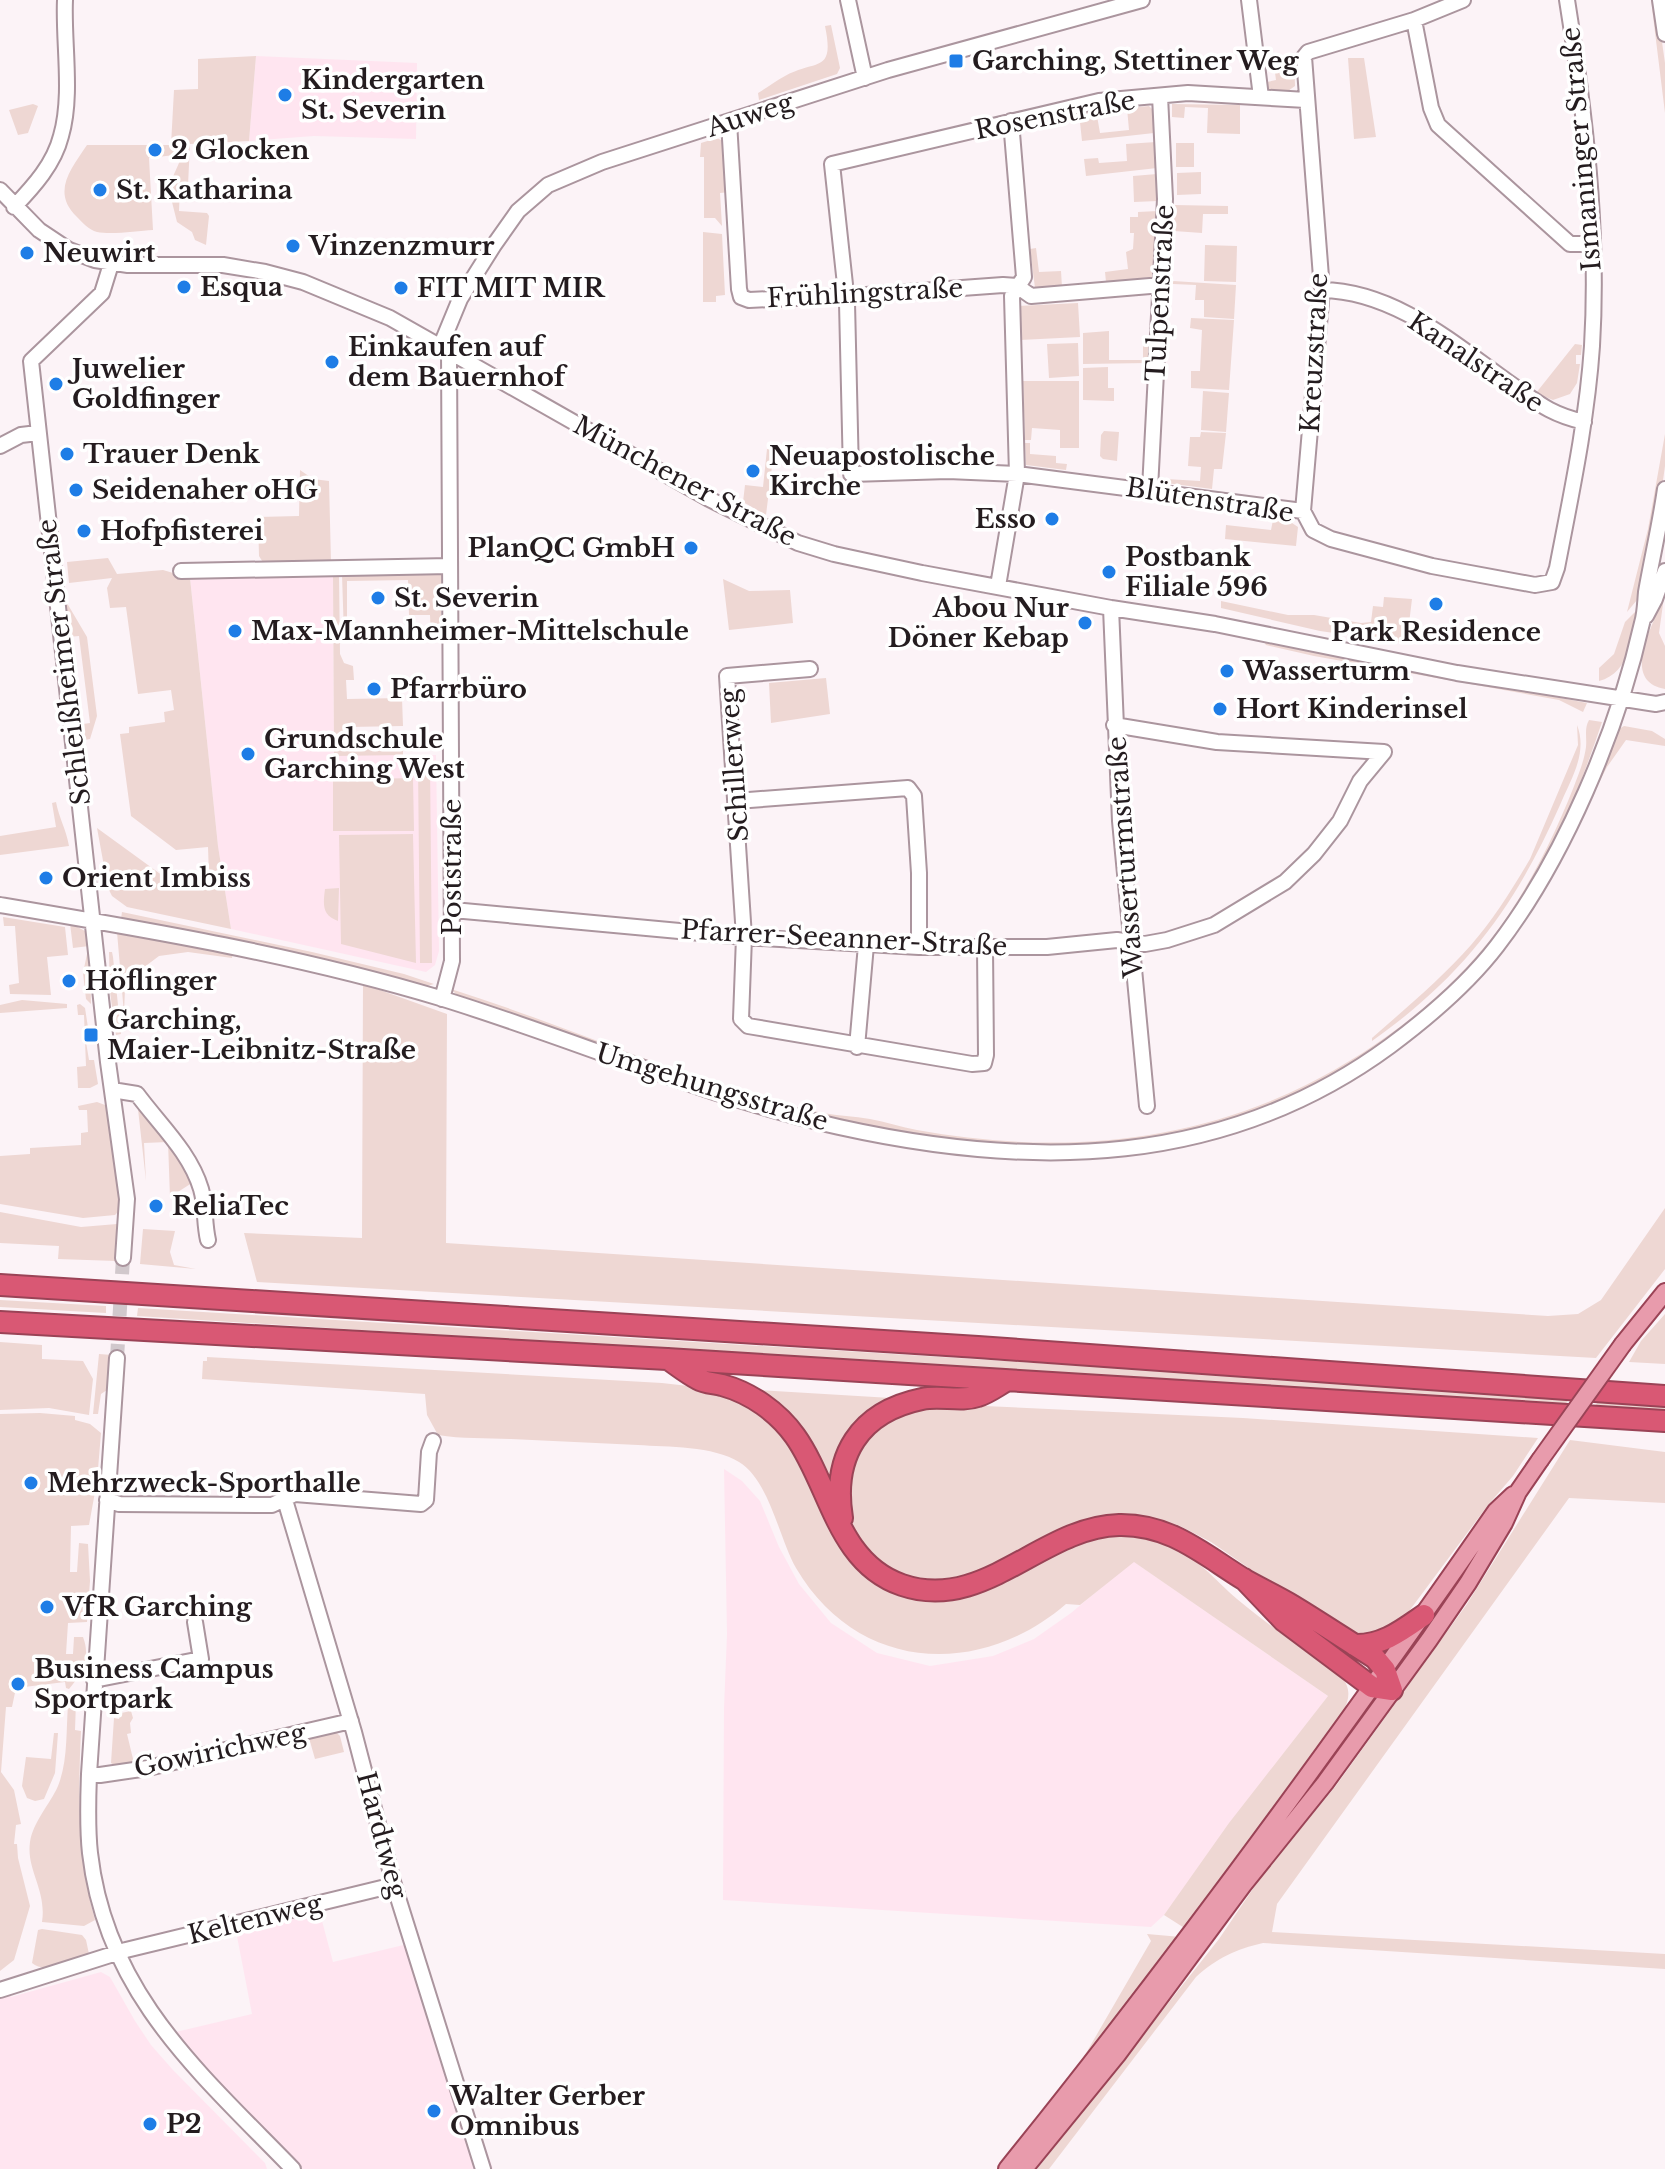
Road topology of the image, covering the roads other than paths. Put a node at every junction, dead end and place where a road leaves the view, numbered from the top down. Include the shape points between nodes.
1 (848, 0) edge
2 (1142, 0) edge
3 (1249, 0) edge
4 (1463, 0) edge
5 (1567, 0) edge
6 (1660, 0) edge
7 (65, 3) edge
8 (1414, 20) junction
9 (1665, 34) edge
10 (865, 78) junction
11 (1160, 96) junction
12 (1261, 97) junction
13 (1306, 100) junction
14 (1011, 121) junction
15 (729, 122) junction
16 (0, 190) edge
17 (14, 207) junction
18 (1593, 244) junction
19 (111, 264) junction
20 (1162, 285) junction
21 (1017, 286) junction
22 (1322, 290) junction
23 (846, 295) junction
24 (445, 347) junction
25 (1584, 422) junction
26 (38, 433) junction
27 (0, 446) edge
28 (1017, 474) junction
29 (1150, 489) junction
30 (1665, 489) edge
31 (1303, 511) junction
32 (450, 566) junction
33 (181, 571) dead end
34 (1665, 571) edge
35 (1552, 582) joint
36 (998, 586) junction
37 (1111, 608) junction
38 (1643, 620) junction
39 (810, 669) dead end
40 (1620, 697) junction
41 (1662, 705) edge
42 (1114, 725) junction
43 (1352, 748) junction
44 (1360, 781) junction
45 (736, 801) junction
46 (0, 905) edge
47 (453, 910) junction
48 (94, 920) junction
49 (744, 937) junction
50 (1130, 941) junction
51 (866, 945) junction
52 (919, 947) junction
53 (985, 948) junction
54 (442, 999) junction
55 (857, 1047) junction
56 (112, 1090) junction
57 (1147, 1106) dead end
58 (208, 1240) dead end
59 (123, 1258) tunnel mouth
60 (0, 1285) edge
61 (1665, 1292) edge
62 (0, 1322) edge
63 (117, 1358) tunnel mouth
64 (667, 1359) junction
65 (1006, 1381) junction
66 (1665, 1396) edge
67 (1665, 1421) edge
68 (433, 1441) dead end
69 (1518, 1492) junction
70 (107, 1500) junction
71 (285, 1500) junction
72 (845, 1534) junction
73 (1244, 1579) junction
74 (1424, 1615) junction
75 (195, 1622) dead end
76 (1354, 1645) junction
77 (1385, 1670) junction
78 (94, 1680) junction
79 (1382, 1688) junction
80 (351, 1721) junction
81 (89, 1774) junction
82 (394, 1885) junction
83 (1190, 1946) junction
84 (116, 1953) junction
85 (0, 1990) edge
86 (293, 2169) edge
87 (483, 2169) edge
88 (1007, 2169) edge
89 (1024, 2169) edge

1 - 10 street
2 - 10 street, Auweg
3 - 12 street
4 - 8 street
5 - 18 street, Ismaninger Straße
6 - 9 street
7 - 17 street via 61,138 42,174
8 - 13 street via 1308,52 1303,66
8 - 18 street via 1438,125 1570,244
10 - 15 street, Auweg
11 - 12 street, Rosenstraße
11 - 14 street, Rosenstraße via 1099,101
11 - 20 street, Tulpenstraße
12 - 13 street, Rosenstraße
13 - 22 street, Kreuzstraße
14 - 21 street via 1024,277
14 - 23 street, Rosenstraße via 832,164
15 - 23 street, Frühlingstraße via 741,297
15 - 24 street, Auweg via 548,185 518,211 494,245 460,299
16 - 17 street, Münchener Straße
17 - 19 street, Münchener Straße via 69,250
18 - 25 street, Ismaninger Straße via 1592,345
19 - 24 street, Münchener Straße via 223,265 283,276 341,296
19 - 26 street, Schleißheimer Straße via 102,293 31,361
20 - 21 street, Frühlingstraße via 1031,296
20 - 29 street, Tulpenstraße
21 - 23 street, Frühlingstraße
21 - 28 street via 1012,296
22 - 25 street, Kanalstraße via 1341,290 1399,310 1553,414
22 - 31 street, Kreuzstraße
23 - 28 street, Blütenstraße via 851,474
24 - 32 street, Poststraße
24 - 36 street, Münchener Straße via 709,499 798,543
25 - 35 street, Ismaninger Straße
26 - 27 street
26 - 48 street, Schleißheimer Straße
28 - 29 street, Blütenstraße
28 - 36 street
29 - 31 street, Blütenstraße
30 - 38 street, Umgehungsstraße
31 - 35 street, Blütenstraße via 1313,530 1331,539 1432,566 1535,585
32 - 33 street
32 - 47 street, Poststraße
34 - 38 street, Umgehungsstraße
36 - 37 street, Münchener Straße
37 - 40 street, Münchener Straße via 1457,673
37 - 42 street, Wasserturmstraße
38 - 40 street, Umgehungsstraße
39 - 45 street, Schillerweg via 727,676
40 - 41 street, Münchener Straße
40 - 54 street, Umgehungsstraße via 1586,792 1545,871 1523,910 1469,979 1365,1064 1325,1088 1222,1130 1107,1152 977,1149 909,1139 755,1106
42 - 43 street via 1217,742
42 - 50 street, Wasserturmstraße
43 - 44 street
43 - 44 street, Pfarrer-Seeanner-Straße via 1384,752
44 - 50 street, Pfarrer-Seeanner-Straße via 1340,821 1285,882 1214,925 1145,944
45 - 49 street, Schillerweg
45 - 52 street via 908,788 914,796
46 - 48 street, Umgehungsstraße
47 - 49 street, Pfarrer-Seeanner-Straße
47 - 54 street, Poststraße via 452,961
48 - 54 street, Umgehungsstraße
48 - 56 street, Schleißheimer Straße
49 - 51 street, Pfarrer-Seeanner-Straße
49 - 55 street, Schillerweg via 741,1019 748,1026
50 - 53 street, Pfarrer-Seeanner-Straße
50 - 57 street, Wasserturmstraße
51 - 52 street, Pfarrer-Seeanner-Straße
51 - 55 street
52 - 53 street, Pfarrer-Seeanner-Straße
53 - 55 street, Schillerweg via 984,1063
56 - 58 street via 137,1094 191,1165 206,1208
56 - 59 street, Schleißheimer Straße via 127,1199
60 - 66 highway
61 - 69 main road, bridge
62 - 64 highway
63 - 70 street
64 - 65 highway
64 - 72 highway via 701,1381 723,1385 776,1414 803,1448
65 - 67 highway
65 - 72 highway via 976,1397 925,1398 891,1407 869,1422 855,1438 840,1477
68 - 71 street via 426,1500 421,1504 295,1494
69 - 74 main road via 1496,1511
69 - 79 main road via 1468,1583
70 - 71 street via 246,1506
70 - 78 street
71 - 80 street, Hardtweg
72 - 73 highway via 879,1573 923,1590 987,1581 1062,1540 1118,1525 1165,1532
73 - 76 highway
73 - 79 highway via 1284,1621
74 - 76 highway via 1386,1640
74 - 77 main road
75 - 78 street via 201,1659
76 - 77 highway
77 - 79 highway
78 - 81 street
79 - 83 main road
80 - 81 street, Gowirichweg via 148,1768
80 - 82 street, Hardtweg
81 - 84 street via 90,1854
82 - 84 street, Keltenweg
82 - 87 street, Hardtweg
83 - 88 main road
83 - 89 main road via 1117,2055
84 - 85 street, Keltenweg
84 - 86 street via 160,2027

